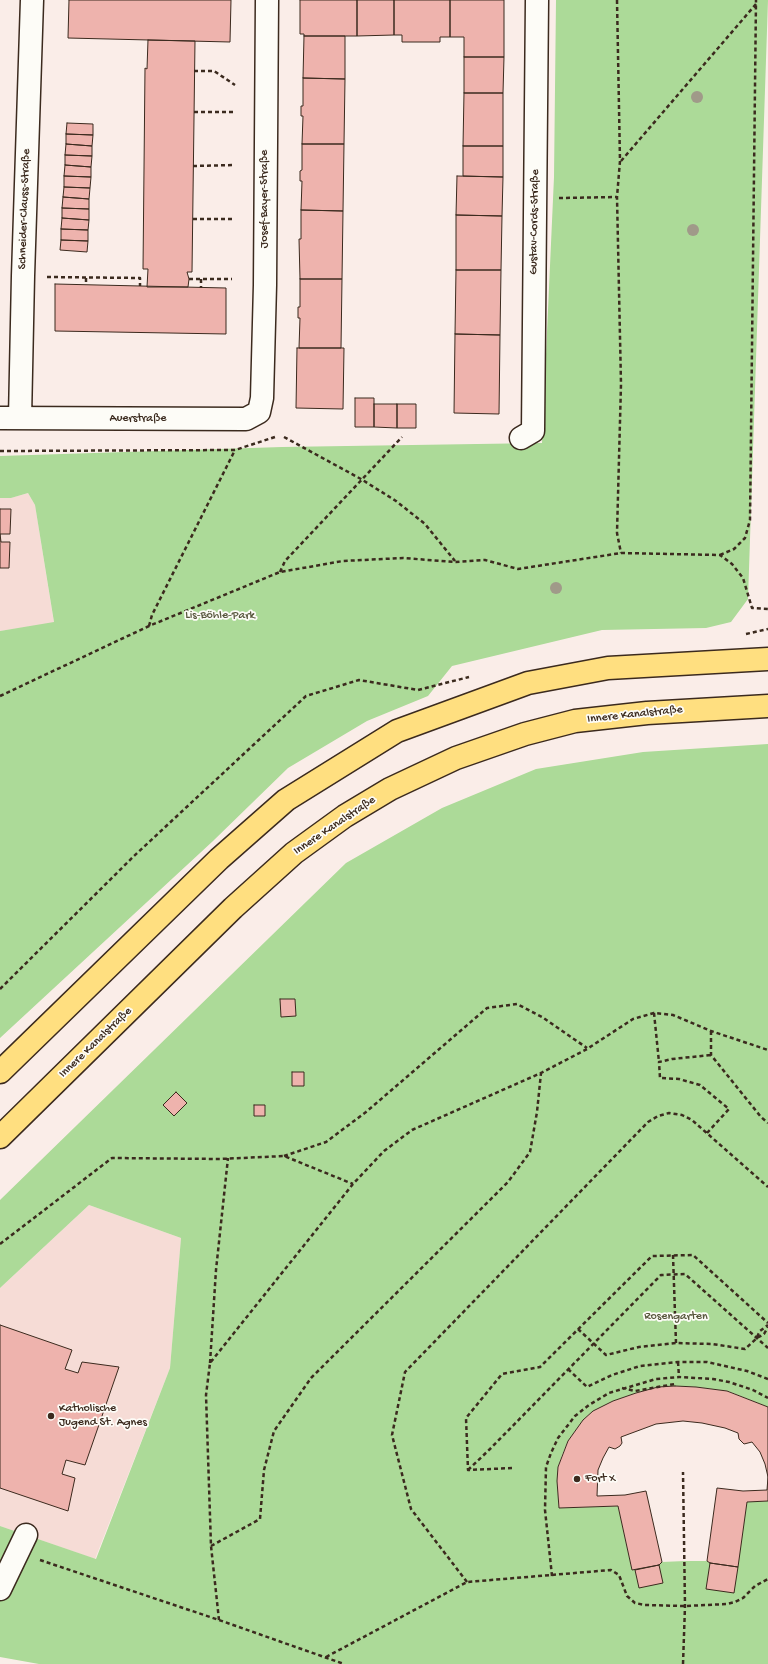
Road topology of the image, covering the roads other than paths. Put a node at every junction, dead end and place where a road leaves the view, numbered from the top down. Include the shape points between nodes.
1 (32, 0) edge
2 (267, 0) edge
3 (538, 0) edge
4 (262, 398) joint
5 (10, 418) edge
6 (521, 438) dead end
7 (768, 659) edge
8 (768, 706) edge
9 (0, 1072) edge
10 (0, 1137) edge
11 (22, 1544) road end
12 (0, 1589) edge

1 - 5 street, Schneider-Clauss-Straße via 23,276
2 - 4 street, Josef-Bayer-Straße
3 - 6 street, Gustav-Cords-Straße via 533,431
4 - 5 street, Auerstraße via 259,412 246,419
7 - 9 main road via 608,668 528,683 397,731 286,800 219,859
8 - 10 main road, Innere Kanalstraße via 647,713 575,721 525,734 456,758 390,789 345,816 294,853 233,908
11 - 12 street

